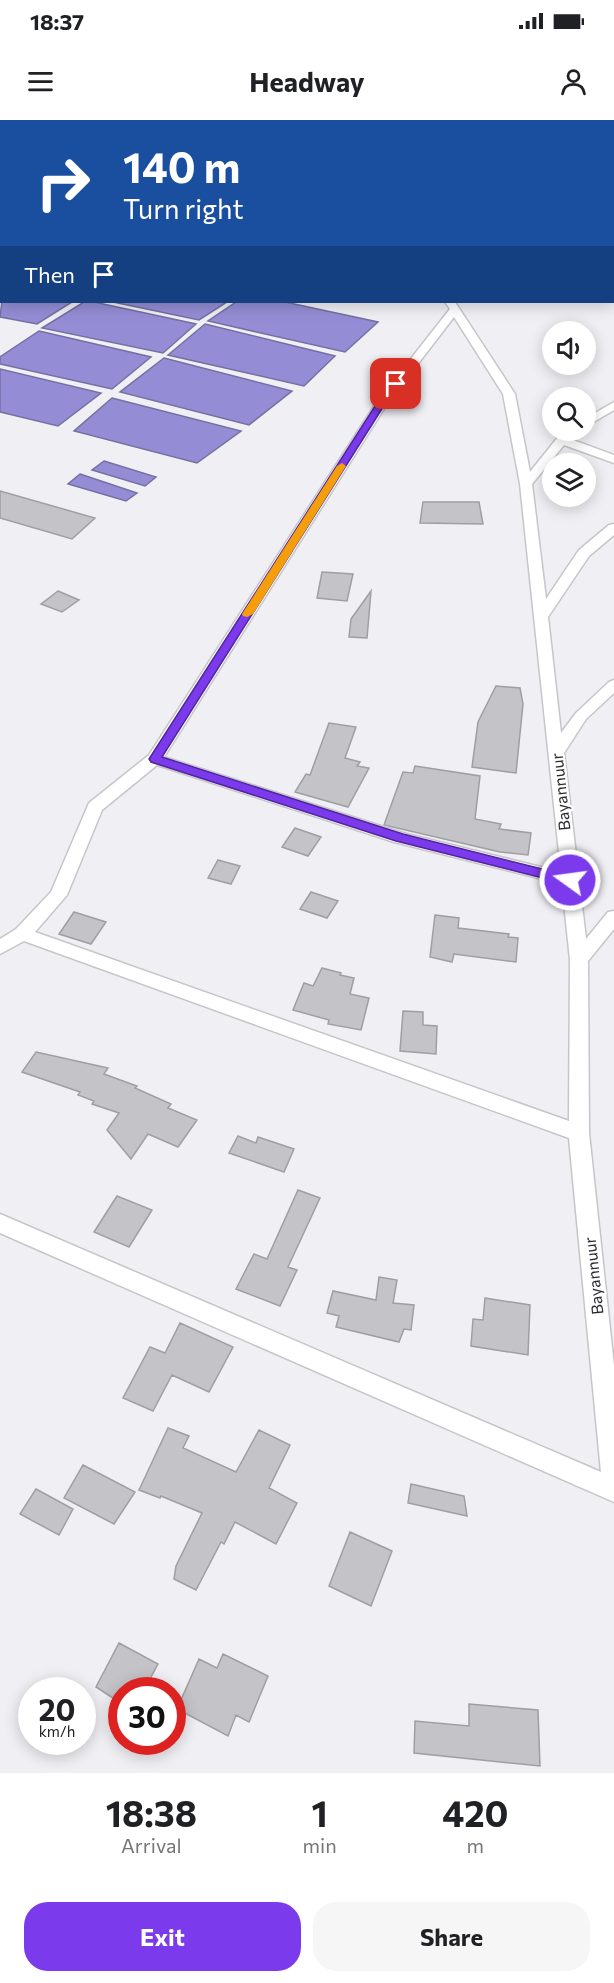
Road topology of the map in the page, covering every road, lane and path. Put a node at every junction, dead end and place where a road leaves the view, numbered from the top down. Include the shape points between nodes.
1 (452, 305) edge
2 (614, 405) edge
3 (596, 417) edge
4 (561, 441) edge
5 (565, 441) edge
6 (614, 459) edge
7 (526, 484) junction
8 (614, 528) edge
9 (540, 618) junction
10 (614, 685) edge
11 (555, 754) junction
12 (155, 759) junction
13 (570, 880) junction
14 (614, 917) edge
15 (22, 934) junction
16 (0, 947) edge
17 (579, 960) junction
18 (579, 1133) junction
19 (0, 1222) edge
20 (614, 1480) edge
21 (614, 1490) edge

1 - 7 street, Bayannuur via 509,394
1 - 12 street via 382,403
2 - 3 street
4 - 7 street
5 - 6 street
7 - 9 street, Bayannuur
8 - 9 street via 584,553
9 - 11 street, Bayannuur
10 - 11 street via 581,716
11 - 13 street, Bayannuur
12 - 13 street via 400,838
12 - 15 street via 95,807 58,896
13 - 17 street, Bayannuur
14 - 17 street
15 - 16 street
15 - 18 street
17 - 18 street, Bayannuur
18 - 20 street, Bayannuur
19 - 21 street

